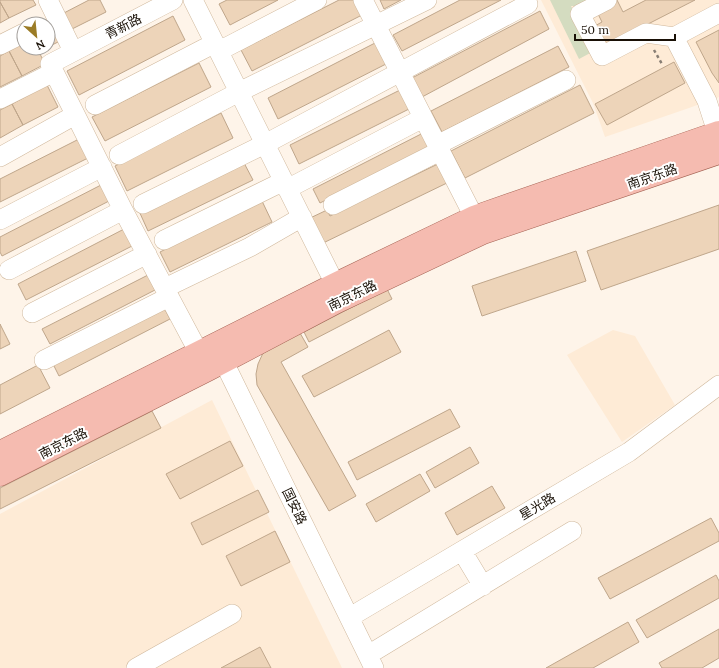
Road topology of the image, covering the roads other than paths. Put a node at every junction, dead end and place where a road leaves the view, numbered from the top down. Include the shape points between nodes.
1 (48, 0) edge
2 (172, 0) edge
3 (193, 0) edge
4 (317, 0) edge
5 (363, 0) edge
6 (427, 0) edge
7 (606, 0) edge
8 (528, 4) dead end
9 (719, 14) edge
10 (49, 16) edge
11 (376, 26) junction
12 (56, 29) edge
13 (674, 36) junction
14 (16, 37) edge
15 (0, 45) edge
16 (217, 47) junction
17 (74, 51) junction
18 (54, 72) junction
19 (400, 73) junction
20 (566, 80) dead end
21 (239, 92) junction
22 (0, 100) edge
23 (95, 105) dead end
24 (75, 115) junction
25 (424, 118) junction
26 (718, 139) edge
27 (265, 144) junction
28 (439, 148) junction
29 (119, 155) dead end
30 (0, 157) edge
31 (102, 167) junction
32 (286, 185) junction
33 (143, 204) dead end
34 (333, 205) dead end
35 (123, 210) junction
36 (302, 217) junction
37 (474, 217) junction
38 (0, 220) edge
39 (164, 240) dead end
40 (147, 254) junction
41 (9, 270) dead end
42 (335, 284) junction
43 (167, 293) junction
44 (32, 313) dead end
45 (212, 357) junction
46 (44, 360) dead end
47 (719, 385) edge
48 (0, 452) edge
49 (0, 474) edge
50 (572, 531) dead end
51 (462, 551) junction
52 (483, 586) junction
53 (232, 614) dead end
54 (350, 617) junction
55 (371, 662) edge
56 (136, 668) edge

1 - 10 street
2 - 17 street, 青新路
3 - 16 street
4 - 16 street
5 - 11 street
6 - 11 street
7 - 13 street via 580,14 602,56 646,33
8 - 19 street
9 - 13 street
11 - 19 street
11 - 21 street
12 - 17 street
13 - 26 street via 706,102
14 - 15 street
16 - 21 street
16 - 23 street
17 - 18 street, 青新路 via 50,64
18 - 22 street
18 - 24 street, 国安路
19 - 25 street
19 - 27 street
20 - 28 street
21 - 27 street
21 - 29 street
24 - 30 street
24 - 31 street, 国安路
25 - 28 street
25 - 32 street
26 - 37 main road, 南京东路
26 - 45 main road, 南京东路 via 483,233
27 - 32 street
27 - 33 street
28 - 34 street
28 - 37 street
31 - 35 street, 国安路
31 - 38 street
32 - 36 street
32 - 39 street
35 - 40 street, 国安路
35 - 41 street
36 - 42 street
36 - 43 street
37 - 42 main road, 南京东路
40 - 43 street, 国安路
40 - 44 street
42 - 45 main road, 南京东路
43 - 45 street, 国安路
43 - 46 street
45 - 48 main road, 南京东路
45 - 49 main road, 南京东路
45 - 54 street, 国安路
47 - 51 street, 星光路 via 629,452
50 - 52 street
51 - 52 street
51 - 54 street, 星光路
52 - 55 street
53 - 56 street
54 - 55 street, 国安路

